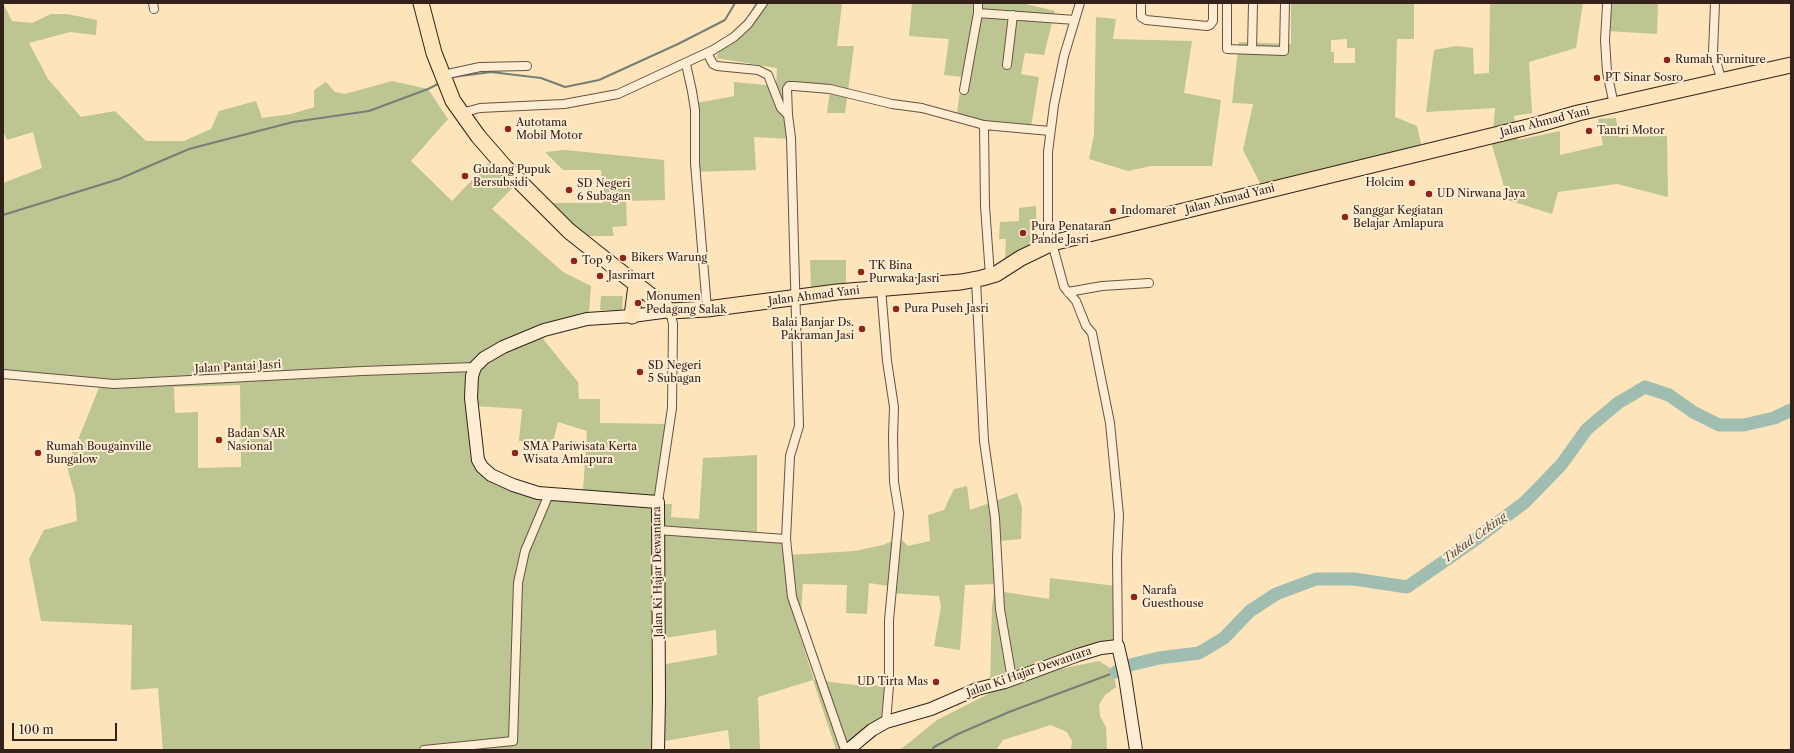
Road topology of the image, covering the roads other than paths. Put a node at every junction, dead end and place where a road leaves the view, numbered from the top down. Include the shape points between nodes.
1 (421, 3) edge
2 (763, 3) edge
3 (978, 3) edge
4 (1080, 3) edge
5 (1141, 3) edge
6 (1213, 3) edge
7 (1227, 3) edge
8 (1253, 3) edge
9 (1285, 3) edge
10 (1715, 3) edge
11 (1607, 5) dead end
12 (978, 13) junction
13 (1013, 15) junction
14 (1075, 20) junction
15 (1252, 50) junction
16 (707, 53) junction
17 (686, 64) junction
18 (1007, 65) dead end
19 (1791, 65) edge
20 (527, 66) dead end
21 (444, 77) junction
22 (1722, 81) junction
23 (964, 90) dead end
24 (1614, 105) junction
25 (457, 107) junction
26 (788, 115) junction
27 (984, 125) junction
28 (1050, 131) junction
29 (1050, 245) junction
30 (983, 278) junction
31 (1149, 283) dead end
32 (636, 285) junction
33 (881, 288) junction
34 (1068, 292) junction
35 (796, 298) junction
36 (707, 309) junction
37 (670, 310) junction
38 (632, 316) junction
39 (475, 367) junction
40 (3, 374) edge
41 (549, 494) junction
42 (658, 502) junction
43 (657, 530) junction
44 (786, 539) junction
45 (1119, 651) junction
46 (1012, 679) junction
47 (886, 722) junction
48 (424, 750) edge
49 (658, 750) edge
50 (844, 750) edge
51 (848, 750) edge
52 (1136, 750) edge

1 - 21 highway via 434,53
2 - 16 street via 748,24 734,37
3 - 12 street
4 - 14 street
5 - 6 street via 1141,17 1146,20 1207,26 1213,21
7 - 15 street via 1227,49
8 - 15 street
9 - 15 street via 1284,52
10 - 22 street via 1713,52
11 - 24 street via 1607,72
12 - 13 street
12 - 23 street
13 - 14 street
13 - 18 street
14 - 28 street via 1064,56
16 - 17 street
16 - 26 street via 715,66 758,70 768,75 782,108
17 - 25 street via 611,96 564,104
17 - 36 street via 695,110 695,163
19 - 22 highway, Jalan Ahmad Yani
20 - 21 street via 480,67
21 - 25 highway
22 - 24 highway, Jalan Ahmad Yani
24 - 29 highway, Jalan Ahmad Yani
25 - 32 highway via 505,167 564,226
26 - 27 street via 787,89 794,86 830,89 892,104 922,108
26 - 35 street
27 - 28 street
27 - 30 street
28 - 29 street
29 - 30 highway, Jalan Ahmad Yani
29 - 34 street
30 - 33 highway, Jalan Ahmad Yani
30 - 46 street via 983,429 996,532 998,587
31 - 34 street via 1102,286
32 - 37 highway
32 - 38 highway
33 - 35 highway, Jalan Ahmad Yani
33 - 47 street via 894,407 894,482 899,513 890,620
34 - 45 street via 1076,301 1086,326 1092,333 1110,423 1119,515
35 - 36 highway, Jalan Ahmad Yani
35 - 44 street via 799,426 790,456
36 - 37 highway, Jalan Ahmad Yani
37 - 38 street
37 - 42 street via 673,324 672,408
38 - 39 street via 587,319 544,330 503,347 484,358
39 - 40 street, Jalan Pantai Jasri via 114,384
39 - 41 street, Jalan Ki Hajar Dewantara via 472,376 471,409 478,460 482,467 491,475 513,485
41 - 42 street, Jalan Ki Hajar Dewantara
41 - 48 street via 526,551 518,583 513,741
42 - 43 street, Jalan Ki Hajar Dewantara
43 - 44 street
43 - 49 street, Jalan Ki Hajar Dewantara
44 - 50 street via 792,597
45 - 46 street, Jalan Ki Hajar Dewantara via 1107,646
45 - 52 street
46 - 47 street, Jalan Ki Hajar Dewantara via 978,689 916,714
47 - 51 street, Jalan Ki Hajar Dewantara

